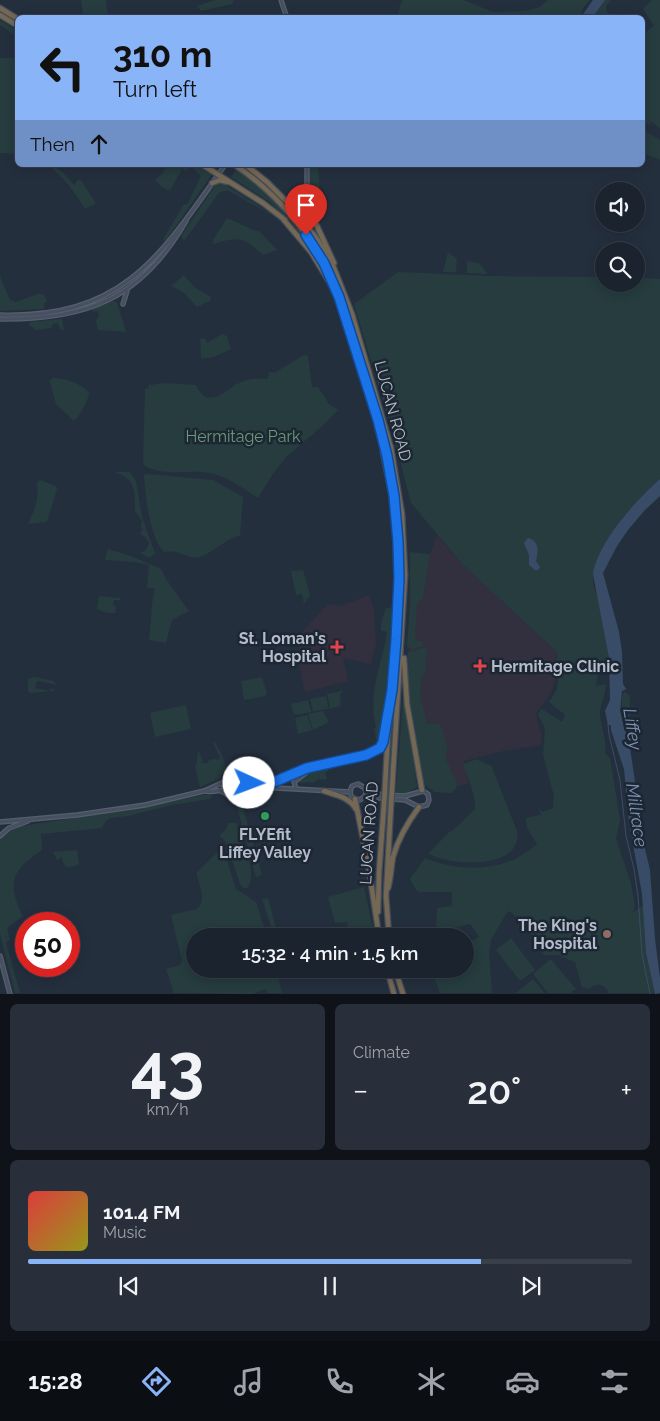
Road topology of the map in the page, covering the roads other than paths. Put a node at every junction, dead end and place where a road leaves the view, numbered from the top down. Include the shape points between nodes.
1 (281, 0) edge
2 (0, 8) edge
3 (0, 15) edge
4 (286, 15) edge
5 (15, 17) edge
6 (15, 24) edge
7 (208, 167) edge
8 (223, 167) edge
9 (237, 167) edge
10 (248, 167) edge
11 (307, 167) edge
12 (218, 173) junction
13 (212, 183) junction
14 (234, 184) junction
15 (303, 195) joint
16 (193, 209) junction
17 (284, 220) junction
18 (324, 263) junction
19 (342, 285) junction
20 (127, 290) junction
21 (124, 304) dead end
22 (0, 315) edge
23 (0, 319) edge
24 (396, 522) junction
25 (403, 637) junction
26 (392, 690) junction
27 (366, 755) joint
28 (317, 765) junction
29 (242, 778) junction
30 (224, 782) junction
31 (257, 787) junction
32 (262, 787) junction
33 (365, 787) junction
34 (246, 790) junction
35 (296, 790) junction
36 (422, 790) junction
37 (204, 791) junction
38 (324, 791) junction
39 (350, 792) junction
40 (225, 793) junction
41 (365, 797) junction
42 (355, 800) junction
43 (419, 808) junction
44 (33, 819) junction
45 (359, 819) junction
46 (1, 822) edge
47 (0, 836) edge
48 (386, 896) junction
49 (379, 928) edge
50 (380, 928) edge
51 (388, 928) edge
52 (0, 956) edge
53 (390, 978) edge
54 (398, 978) edge
55 (10, 994) edge
56 (394, 994) edge
57 (403, 994) edge

1 - 4 main road
2 - 5 highway
3 - 6 highway
7 - 12 highway
8 - 12 main road
9 - 18 highway via 276,198 297,222
10 - 19 highway via 300,216 325,251
11 - 15 main road
12 - 13 main road
12 - 14 highway
13 - 14 highway via 223,180
13 - 16 main road
14 - 17 highway
15 - 19 highway via 304,207 328,249
16 - 20 main road via 160,260
16 - 22 main road via 160,252 138,273 110,292 63,311
17 - 18 highway
17 - 24 highway via 317,260 337,298 376,424
18 - 24 highway, LUCAN ROAD via 342,304 378,420 392,480
19 - 25 highway, LUCAN ROAD via 385,423 397,474 405,549
20 - 21 main road
20 - 23 main road via 114,298 62,315
24 - 26 highway, LUCAN ROAD via 399,579
25 - 36 highway via 407,704
25 - 48 highway, LUCAN ROAD, bridge
26 - 27 highway via 382,745
26 - 50 highway, LUCAN ROAD, bridge via 378,883
27 - 28 main road
28 - 32 main road
28 - 35 main road via 294,782
29 - 30 main road via 230,775
29 - 31 main road
29 - 34 main road
30 - 37 main road
30 - 40 main road
31 - 32 main road
31 - 34 main road
32 - 35 main road
33 - 36 main road via 378,794 398,796
33 - 39 main road via 356,784
33 - 41 main road
34 - 40 main road via 236,798
35 - 38 main road
36 - 43 main road via 428,794 429,800 427,805
37 - 40 main road
37 - 44 main road via 114,810
38 - 39 main road
38 - 45 highway via 353,804
39 - 42 main road
41 - 42 main road
41 - 43 main road via 405,800
42 - 45 highway
43 - 48 highway via 406,827 394,855
44 - 46 main road
44 - 47 main road via 10,828
45 - 49 highway
48 - 51 highway, LUCAN ROAD
52 - 55 main road
53 - 56 highway
54 - 57 highway

